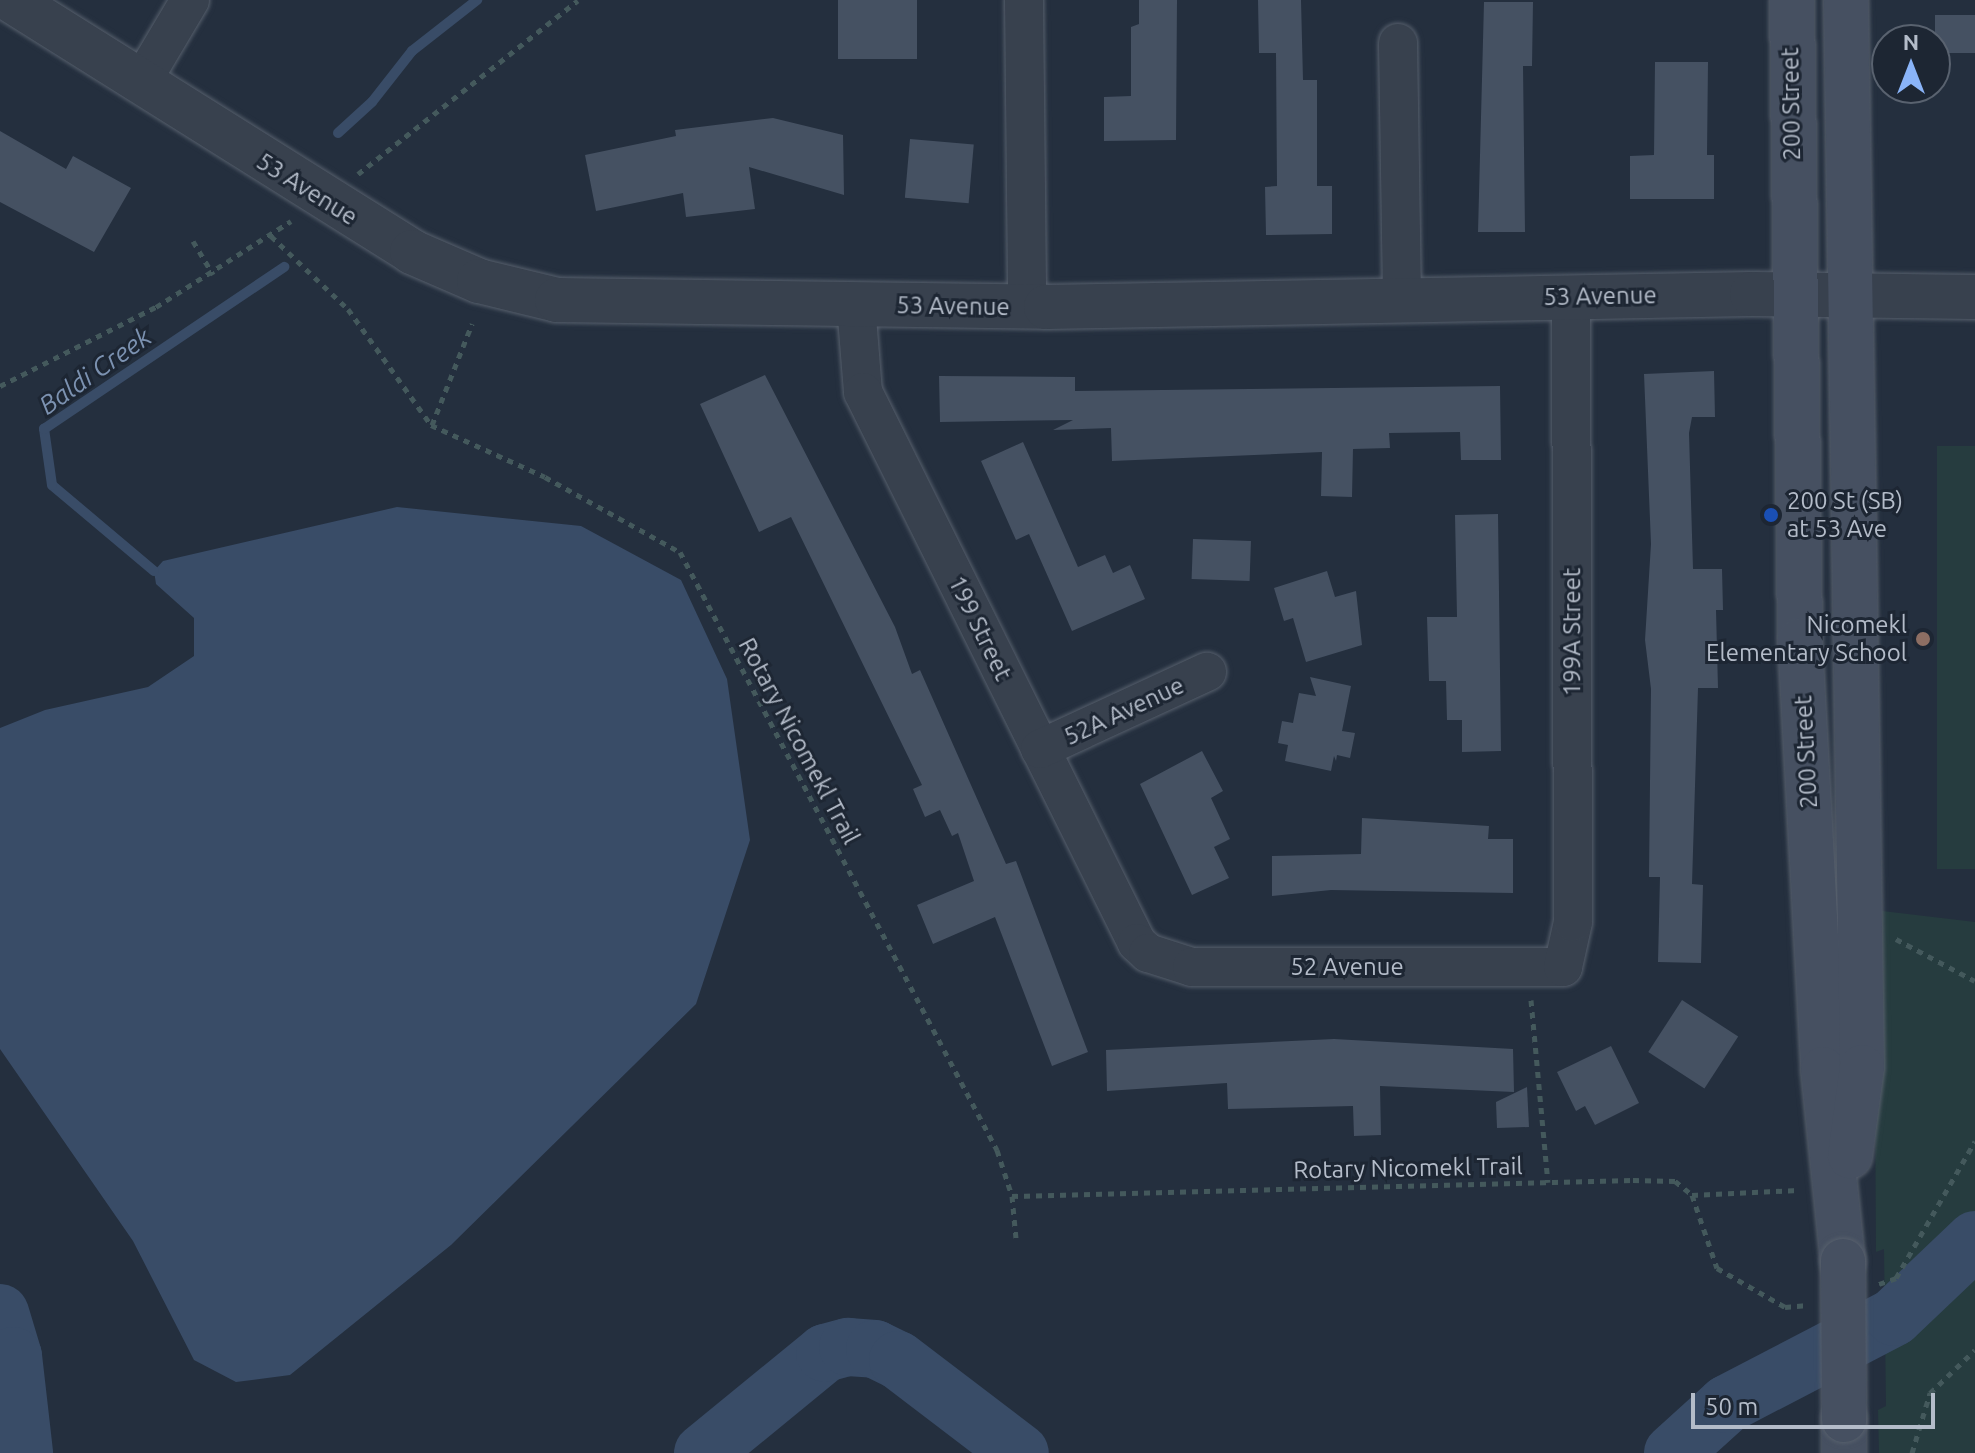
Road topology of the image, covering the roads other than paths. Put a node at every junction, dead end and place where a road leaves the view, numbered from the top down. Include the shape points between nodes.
1 (11, 0) edge
2 (190, 0) edge
3 (1024, 0) edge
4 (1792, 0) edge
5 (1846, 0) edge
6 (1398, 43) dead end
7 (142, 81) junction
8 (1792, 295) junction
9 (1850, 295) junction
10 (1571, 296) junction
11 (1975, 297) edge
12 (1402, 300) junction
13 (856, 305) junction
14 (1027, 306) junction
15 (1207, 672) dead end
16 (1040, 749) junction
17 (1137, 943) joint
18 (1563, 967) joint
19 (1842, 1214) junction
20 (1844, 1437) edge

1 - 7 street, 53 Avenue
2 - 7 street
3 - 14 street
4 - 8 main road, 200 Street
5 - 9 main road, 200 Street
6 - 12 street
7 - 13 street, 53 Avenue via 322,199 412,252 479,281 592,304
8 - 9 street, 53 Avenue
8 - 10 street, 53 Avenue
8 - 19 main road, 200 Street via 1805,736 1823,1069
9 - 11 street, 53 Avenue
9 - 19 main road, 200 Street via 1862,1067
10 - 12 street, 53 Avenue
10 - 18 street, 199A Street via 1573,922
12 - 14 street, 53 Avenue
13 - 14 street, 53 Avenue
13 - 16 street, 199 Street via 863,392
15 - 16 street, 52A Avenue
16 - 17 street, 199 Street
17 - 18 street, 52 Avenue via 1162,960 1192,967
19 - 20 main road, 200 Street, bridge

